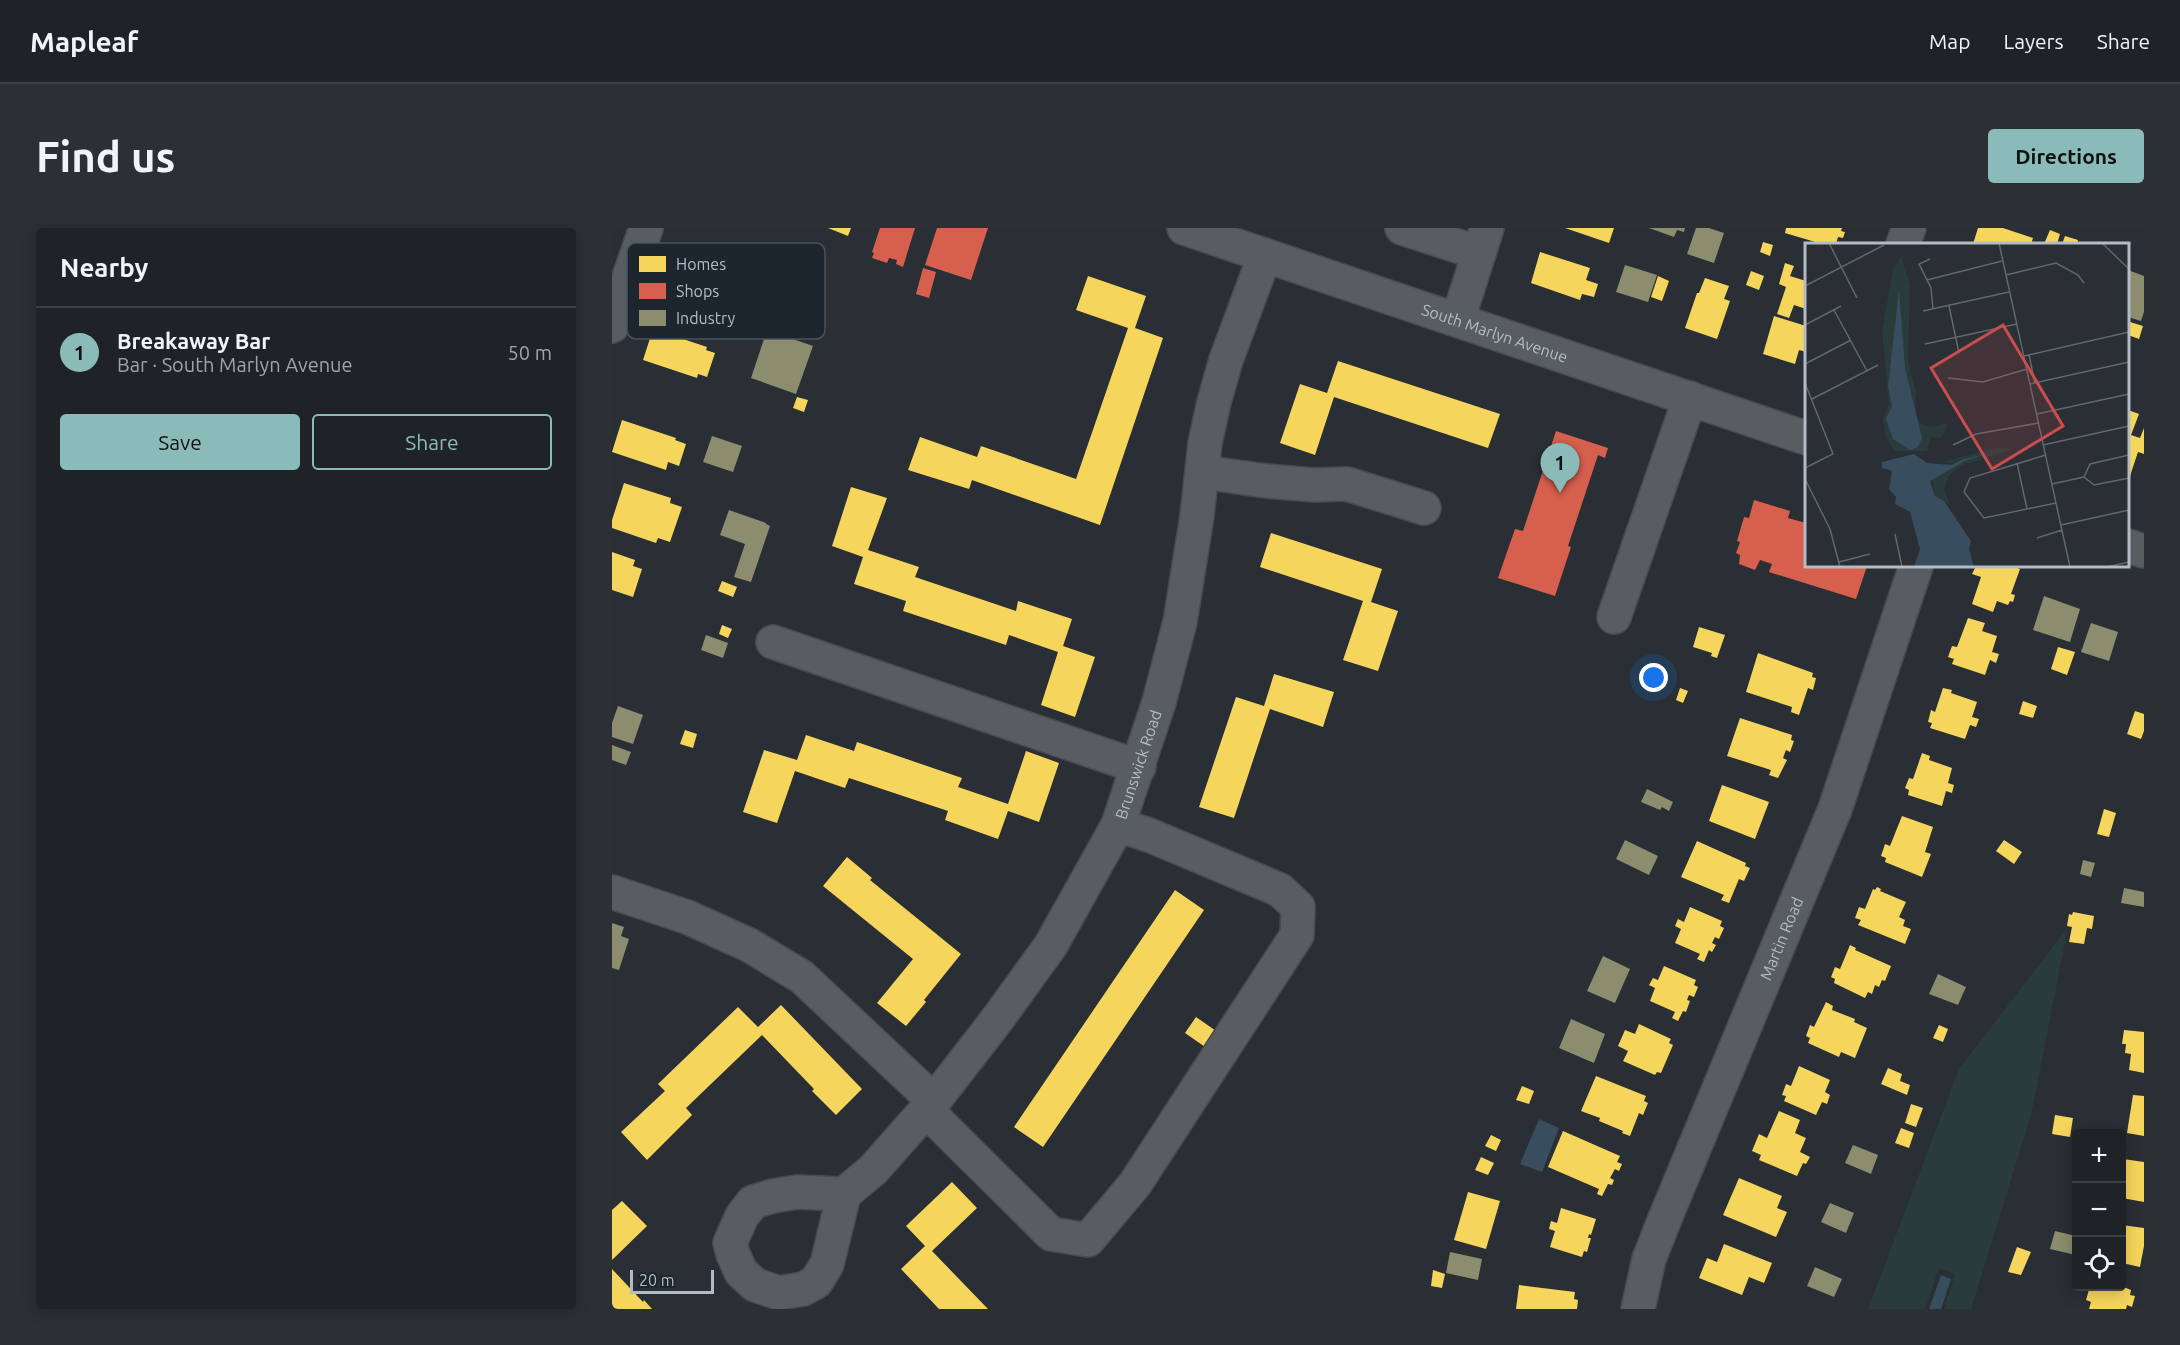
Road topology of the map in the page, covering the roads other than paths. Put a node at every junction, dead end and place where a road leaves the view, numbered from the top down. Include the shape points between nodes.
1 (646, 228) edge
2 (1184, 228) edge
3 (1402, 228) edge
4 (1909, 228) edge
5 (1483, 241) edge
6 (641, 243) edge
7 (1903, 243) edge
8 (1265, 255) junction
9 (627, 283) edge
10 (1458, 320) junction
11 (612, 326) edge
12 (1690, 398) junction
13 (1805, 438) edge
14 (1202, 472) junction
15 (1424, 508) dead end
16 (2129, 547) edge
17 (2144, 551) edge
18 (1916, 567) edge
19 (1614, 617) dead end
20 (772, 642) dead end
21 (1139, 768) junction
22 (1118, 825) junction
23 (623, 896) edge
24 (930, 1105) junction
25 (844, 1194) junction
26 (811, 1299) edge
27 (1638, 1309) edge

1 - 6 street
2 - 8 street, South Marlyn Avenue
3 - 5 street
4 - 7 street
5 - 10 street
8 - 10 street, South Marlyn Avenue
8 - 14 street, Brunswick Road via 1226,360 1205,443
9 - 11 street
10 - 12 street, South Marlyn Avenue
12 - 13 street, South Marlyn Avenue
12 - 19 street
14 - 15 street via 1266,481 1347,484
14 - 21 street, Brunswick Road via 1180,622
16 - 17 street
18 - 27 street, Martin Road via 1835,809 1649,1259
20 - 21 street
21 - 22 street, Brunswick Road
22 - 24 street, Brunswick Road via 1051,945
22 - 24 street via 1280,890 1298,907 1297,935 1135,1184 1088,1240 1051,1234
23 - 24 street via 687,916 749,945 802,977
24 - 25 street, Brunswick Road via 873,1170
25 - 26 street via 827,1264
25 - 26 street via 797,1192 753,1202 730,1244 741,1272 755,1285

